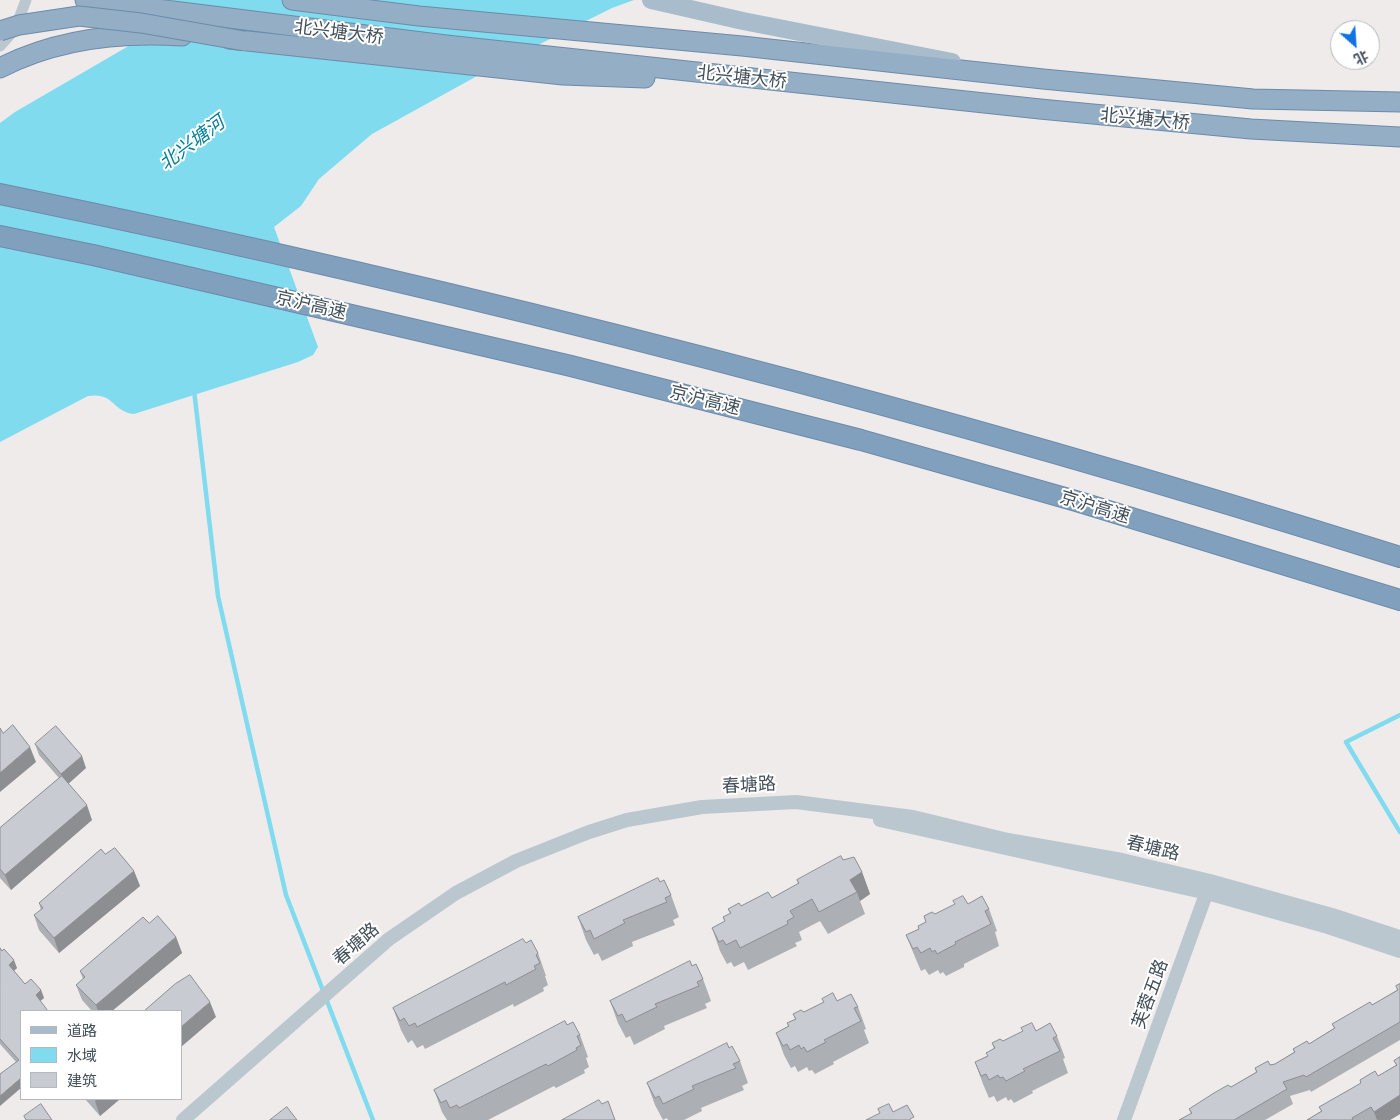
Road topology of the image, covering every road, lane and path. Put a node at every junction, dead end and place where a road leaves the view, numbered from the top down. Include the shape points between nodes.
1 (26, 0) edge
2 (85, 0) edge
3 (292, 0) edge
4 (651, 0) edge
5 (0, 31) edge
6 (244, 40) junction
7 (0, 46) edge
8 (0, 68) edge
9 (1043, 80) junction
10 (1400, 102) edge
11 (1040, 110) junction
12 (1400, 137) edge
13 (0, 194) edge
14 (0, 236) edge
15 (1400, 557) edge
16 (1400, 600) edge
17 (1208, 887) junction
18 (1400, 937) edge
19 (1400, 951) edge
20 (304, 1019) junction
21 (183, 1120) edge
22 (195, 1120) edge
23 (1124, 1120) edge

1 - 7 street via 14,29
2 - 11 highway, 北兴塘大桥 via 446,45
3 - 9 highway, 北兴塘大桥
4 - 9 main road
5 - 6 highway, bridge via 79,16
6 - 8 highway, bridge via 134,35 76,40 26,55
6 - 11 highway via 563,75 645,78
9 - 10 highway, 北兴塘大桥 via 1253,99
11 - 12 highway, 北兴塘大桥 via 1251,129
13 - 15 highway via 582,326 874,401 1088,461
14 - 16 highway, 京沪高速 via 93,254 571,366 860,440 1066,498
17 - 18 street, 春塘路 via 1332,915
17 - 19 street, 春塘路
17 - 20 street, 春塘路 via 858,816 805,809 749,809 701,814 632,826 518,868 460,899 404,937
17 - 23 street, 芙蓉五路
20 - 21 street, 春塘路
20 - 22 street, 春塘路

